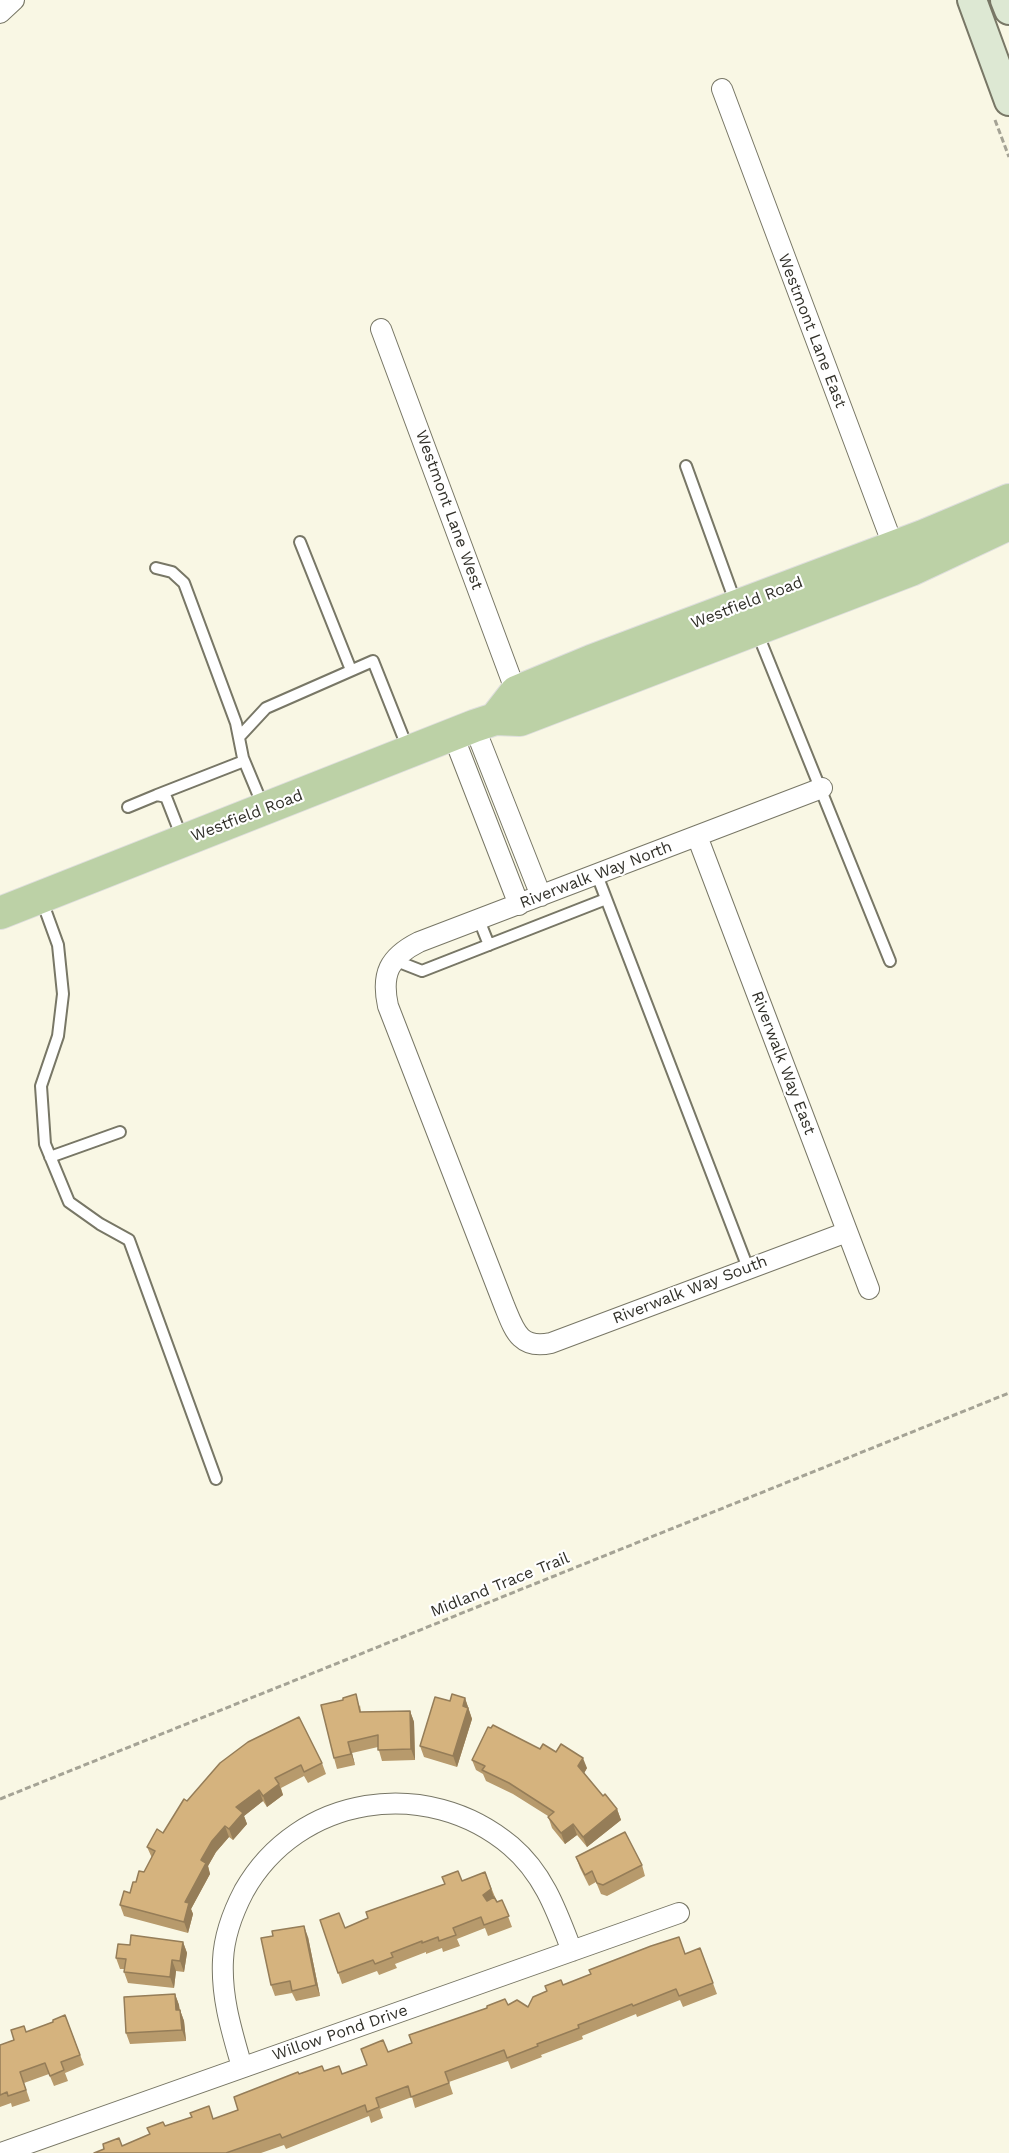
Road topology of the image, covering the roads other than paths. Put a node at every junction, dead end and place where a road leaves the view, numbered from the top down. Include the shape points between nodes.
1 (14, 0) edge
2 (972, 0) edge
3 (1005, 0) edge
4 (1009, 10) edge
5 (0, 13) edge
6 (722, 89) dead end
7 (1009, 101) edge
8 (381, 329) dead end
9 (686, 466) dead end
10 (1009, 500) edge
11 (1009, 524) edge
12 (300, 542) dead end
13 (898, 560) junction
14 (156, 568) dead end
15 (746, 618) junction
16 (351, 670) junction
17 (516, 692) junction
18 (474, 727) junction
19 (240, 736) junction
20 (409, 752) junction
21 (244, 761) junction
22 (822, 788) junction
23 (157, 795) junction
24 (128, 807) dead end
25 (264, 809) junction
26 (697, 836) junction
27 (184, 841) junction
28 (597, 875) junction
29 (541, 896) junction
30 (40, 897) junction
31 (606, 899) junction
32 (519, 904) junction
33 (0, 913) edge
34 (479, 920) junction
35 (489, 945) junction
36 (394, 960) junction
37 (890, 960) dead end
38 (120, 1132) dead end
39 (50, 1157) junction
40 (847, 1232) junction
41 (748, 1268) junction
42 (868, 1289) dead end
43 (533, 1344) joint
44 (216, 1479) dead end
45 (679, 1913) dead end
46 (572, 1951) junction
47 (242, 2067) junction
48 (1, 2153) edge

1 - 5 street
2 - 7 main road
3 - 4 main road
6 - 13 street, Westmont Lane East
8 - 17 street, Westmont Lane West
9 - 15 lane
10 - 13 main road, Westfield Road
11 - 13 main road
12 - 16 lane
13 - 15 main road, Westfield Road
14 - 19 lane via 172,572 184,583
15 - 17 main road, Westfield Road
15 - 18 main road, Westfield Road via 520,720
15 - 22 lane
16 - 19 lane via 266,708
16 - 20 lane via 373,661
17 - 18 main road
18 - 20 main road, Westfield Road
18 - 29 street
18 - 32 street
19 - 21 lane
20 - 25 main road, Westfield Road
21 - 23 lane
21 - 25 lane
22 - 26 street, Riverwalk Way North
22 - 37 lane
23 - 24 lane
23 - 27 lane via 166,798
25 - 27 main road, Westfield Road
26 - 28 street, Riverwalk Way North
26 - 40 street, Riverwalk Way East
27 - 30 main road, Westfield Road
28 - 29 street, Riverwalk Way North
28 - 31 lane
29 - 32 street, Riverwalk Way North
30 - 33 main road, Westfield Road
30 - 39 lane via 58,945 63,994 58,1036 41,1086 45,1144
31 - 35 lane
31 - 41 lane
32 - 34 street, Riverwalk Way North
34 - 35 lane
34 - 36 street, Riverwalk Way North via 419,942
35 - 36 lane via 422,971
36 - 43 street, Riverwalk Way North via 385,979 388,1006 515,1331
38 - 39 lane
39 - 44 lane via 69,1202 129,1240
40 - 41 street, Riverwalk Way South
40 - 42 street, Riverwalk Way East
41 - 43 street, Riverwalk Way South via 562,1339
45 - 46 street, Willow Pond Drive
46 - 47 street, Willow Pond Drive
46 - 47 street via 543,1883 511,1846 490,1830 436,1808 409,1804 381,1803 325,1817 298,1831 252,1876 227,1933 223,1989
47 - 48 street, Willow Pond Drive

